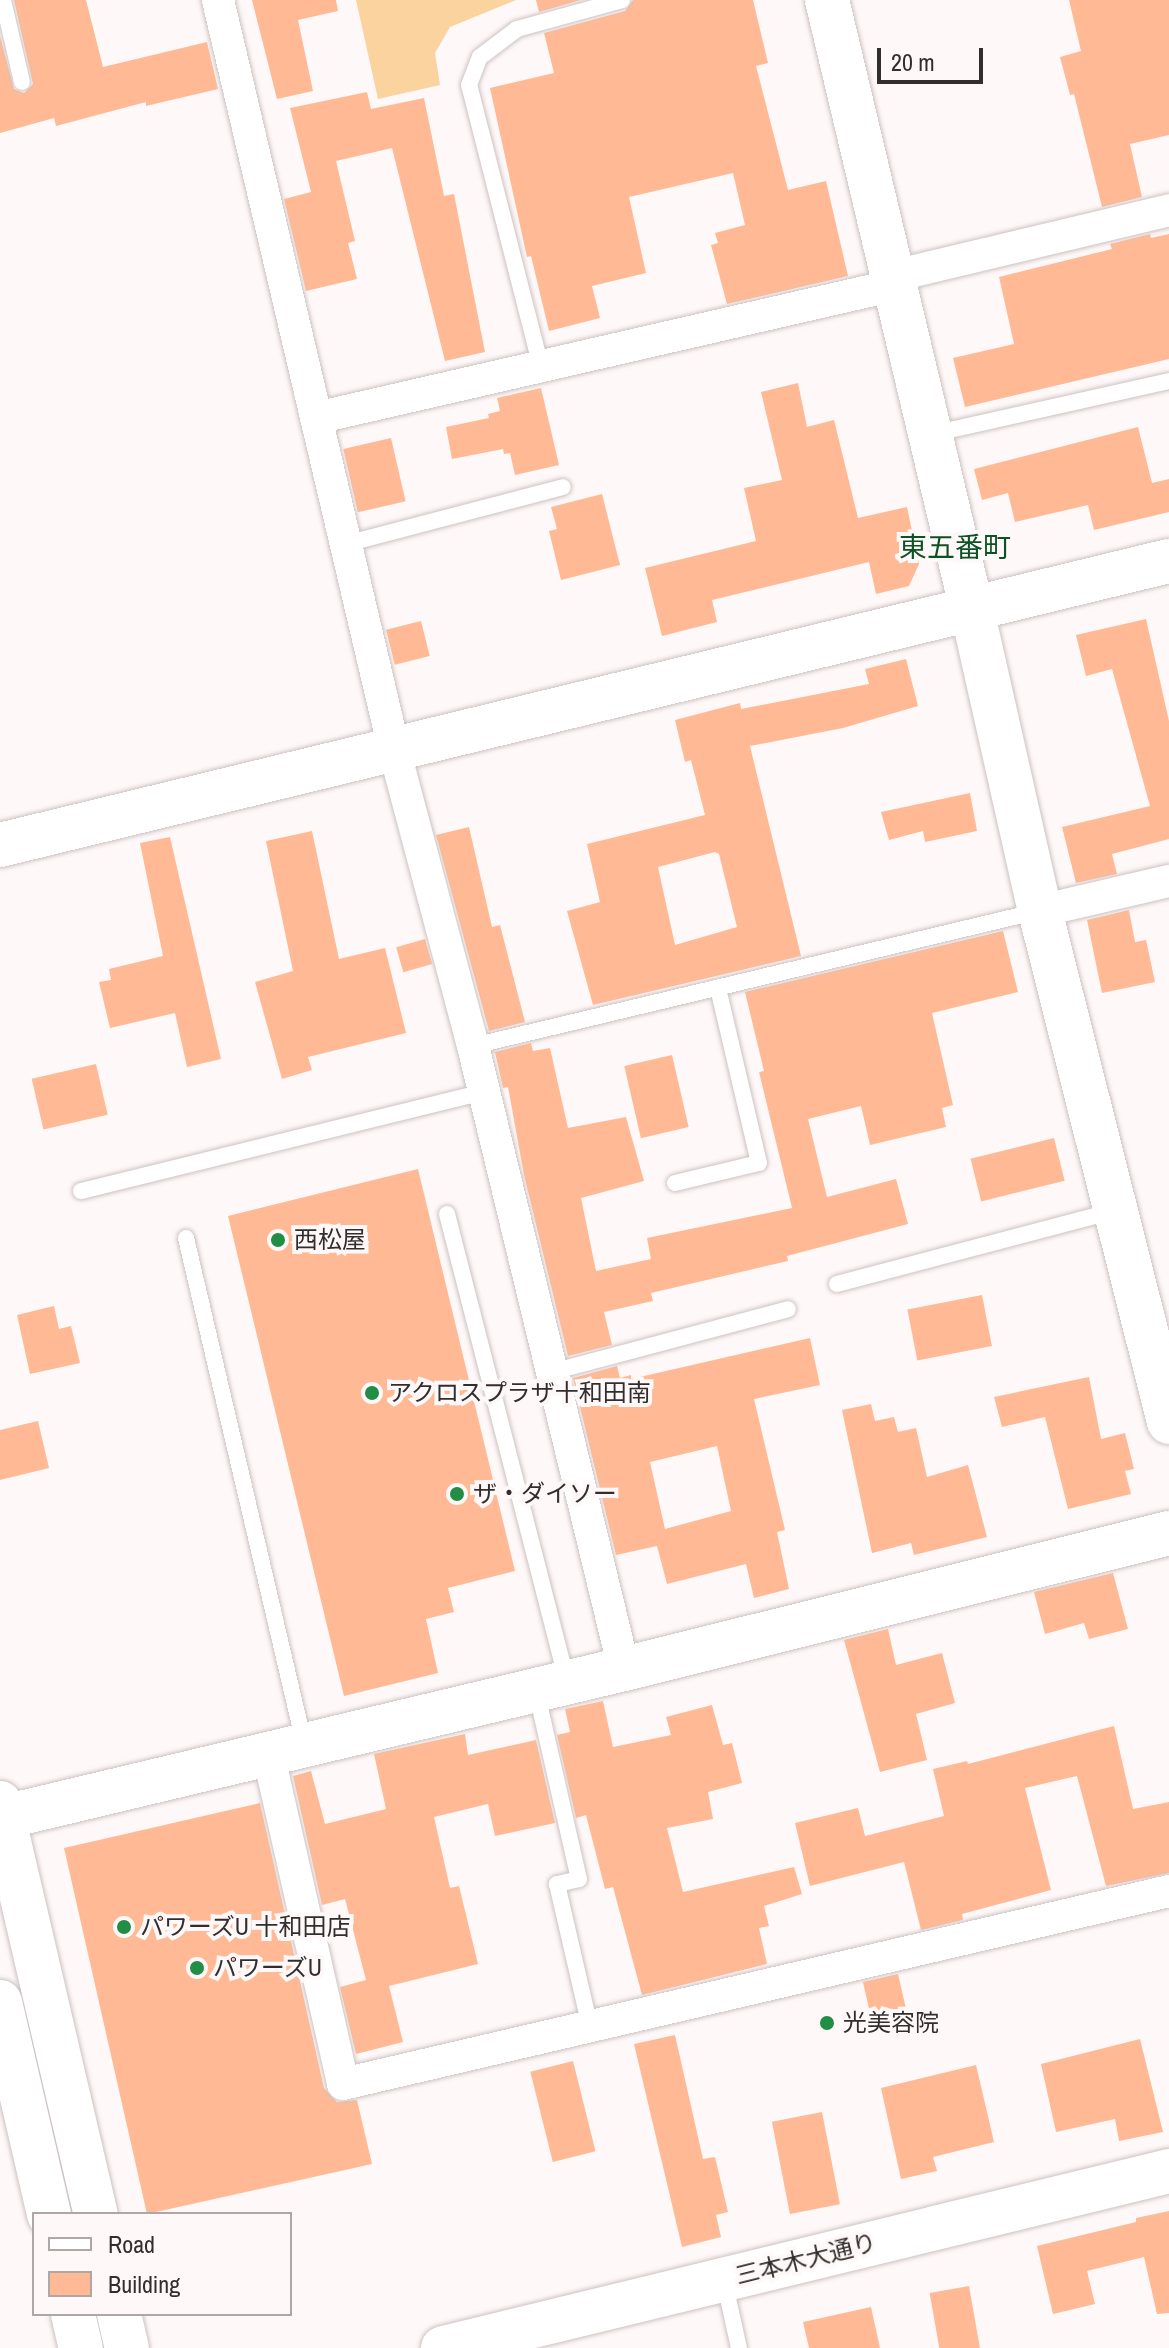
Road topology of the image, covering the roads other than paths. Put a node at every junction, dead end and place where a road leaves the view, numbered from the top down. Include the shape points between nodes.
1 (3, 0) edge
2 (218, 0) edge
3 (622, 0) edge
4 (827, 0) edge
5 (22, 82) dead end
6 (1169, 210) edge
7 (894, 281) junction
8 (541, 367) junction
9 (1169, 381) edge
10 (316, 418) junction
11 (931, 435) junction
12 (563, 487) dead end
13 (346, 544) junction
14 (1169, 561) edge
15 (972, 610) junction
16 (394, 749) junction
17 (0, 845) edge
18 (1169, 881) edge
19 (1040, 911) junction
20 (718, 988) junction
21 (473, 1046) junction
22 (484, 1092) junction
23 (675, 1183) dead end
24 (81, 1191) dead end
25 (1116, 1211) junction
26 (447, 1214) dead end
27 (186, 1238) dead end
28 (837, 1284) dead end
29 (788, 1309) dead end
30 (552, 1372) junction
31 (1169, 1422) edge
32 (1169, 1533) edge
33 (624, 1669) junction
34 (552, 1686) junction
35 (286, 1749) junction
36 (1, 1813) edge
37 (1169, 1891) edge
38 (0, 2002) edge
39 (590, 2027) junction
40 (1169, 2171) edge
41 (49, 2212) edge
42 (96, 2212) edge
43 (724, 2278) junction
44 (73, 2316) edge
45 (119, 2316) edge
46 (81, 2348) edge
47 (127, 2348) edge
48 (443, 2348) edge
49 (739, 2348) edge

1 - 5 lane
2 - 10 street
3 - 8 lane via 517,29 480,57 469,85
4 - 7 street
6 - 7 street
7 - 8 street
7 - 11 street
8 - 10 street
9 - 11 lane
10 - 13 street
11 - 15 street
12 - 13 lane
13 - 16 street
14 - 15 street
15 - 16 street
15 - 19 street
16 - 17 street
16 - 21 street
18 - 19 street
19 - 20 lane
19 - 25 street
20 - 21 lane
20 - 23 lane via 759,1163
21 - 22 street
22 - 24 lane
22 - 30 street
25 - 28 lane
25 - 31 street
26 - 34 lane
27 - 35 lane
29 - 30 lane
30 - 33 street
32 - 33 street
33 - 34 street
34 - 35 street
34 - 39 lane via 579,1879 557,1884
35 - 36 street
35 - 39 street via 343,2084
36 - 42 street
37 - 39 street
38 - 41 street
40 - 43 street, 三本木大通り
43 - 48 street, 三本木大通り
43 - 49 lane
44 - 46 street
45 - 47 street

